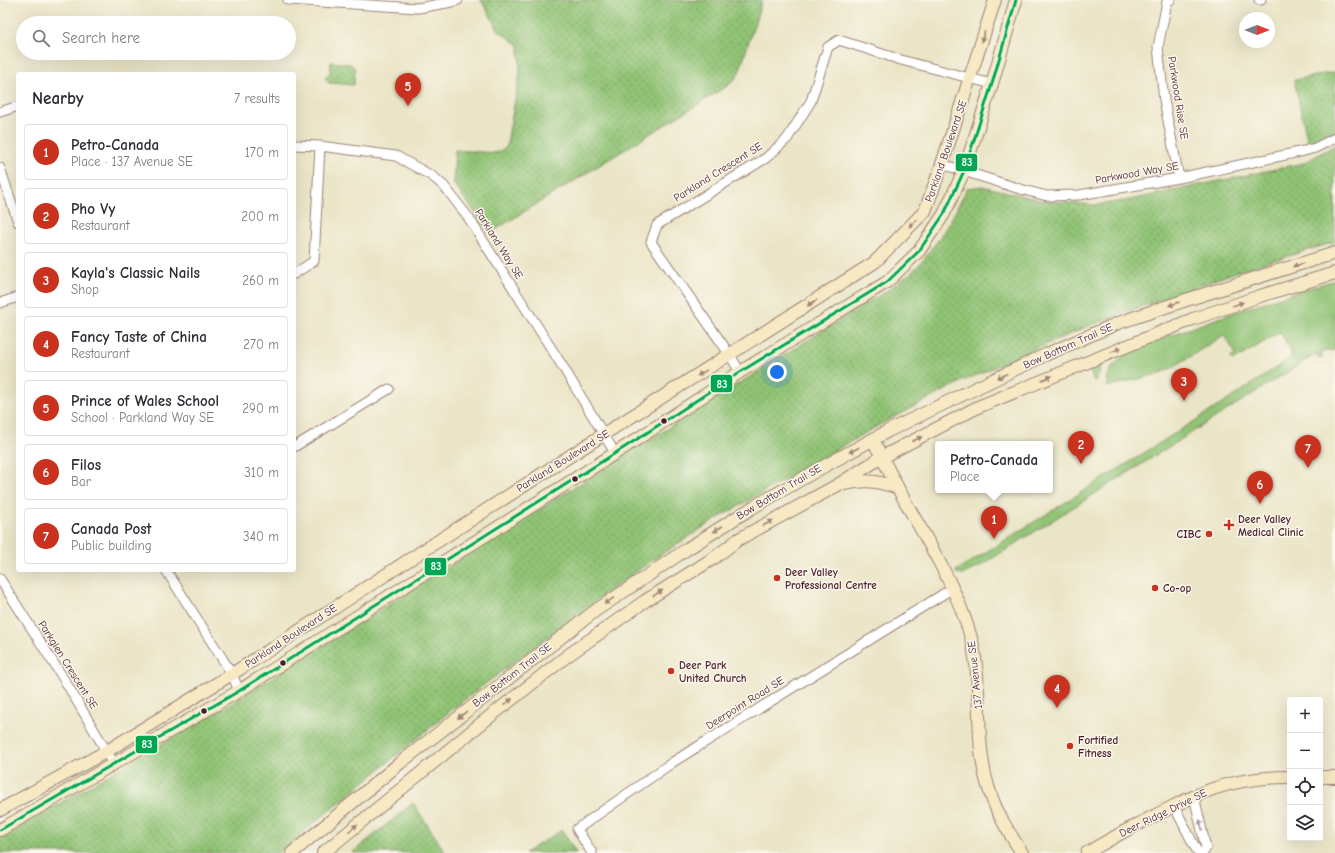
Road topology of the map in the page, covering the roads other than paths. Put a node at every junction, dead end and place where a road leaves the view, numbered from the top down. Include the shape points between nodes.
1 (288, 0) edge
2 (458, 0) edge
3 (995, 0) edge
4 (1016, 0) edge
5 (1170, 0) edge
6 (970, 78) junction
7 (992, 84) junction
8 (16, 107) edge
9 (0, 112) edge
10 (1335, 138) edge
11 (296, 145) edge
12 (320, 146) junction
13 (942, 164) junction
14 (0, 168) edge
15 (964, 171) junction
16 (1179, 178) junction
17 (16, 216) edge
18 (1335, 253) edge
19 (296, 273) edge
20 (1335, 273) edge
21 (16, 298) edge
22 (0, 303) edge
23 (730, 355) junction
24 (740, 372) junction
25 (389, 389) dead end
26 (604, 434) junction
27 (873, 440) junction
28 (296, 446) edge
29 (615, 453) junction
30 (882, 457) junction
31 (836, 486) junction
32 (898, 488) junction
33 (167, 572) edge
34 (0, 579) edge
35 (953, 588) junction
36 (232, 674) junction
37 (238, 691) junction
38 (107, 751) junction
39 (114, 764) junction
40 (1287, 777) edge
41 (1323, 777) edge
42 (1335, 777) edge
43 (1194, 796) junction
44 (1174, 806) junction
45 (0, 810) edge
46 (0, 830) edge
47 (292, 853) edge
48 (323, 853) edge
49 (592, 853) edge
50 (1022, 853) edge
51 (1087, 853) edge
52 (1202, 853) edge

1 - 2 street via 418,8
3 -> 6 street, Parkland Boulevard SE
4 - 7 street, Parkland Boulevard SE
5 - 16 street, Parkwood Rise SE via 1167,2 1158,47 1164,100
6 - 7 street, Parkland Crescent SE
6 - 13 street, Parkland Boulevard SE
6 - 23 street, Parkland Crescent SE via 839,40 828,47 811,101 787,139 766,158 657,224 651,242
7 - 15 street, Parkland Boulevard SE
8 - 9 street
10 - 16 street, Parkwood Way SE via 1304,152
11 - 12 street, Parkland Way SE
12 - 19 street via 314,261
12 - 26 street, Parkland Way SE via 396,156 432,176 444,186 468,217
13 - 15 street, Parkwood Way SE
13 -> 23 street, Parkland Boulevard SE via 925,211 875,262
14 - 17 street
15 - 16 street, Parkwood Way SE via 1047,196 1079,196
15 - 24 street, Parkland Boulevard SE via 944,214 919,251 887,282
18 -> 27 street, Bow Bottom Trail SE via 1118,323 1045,355
30 -> 20 street, Bow Bottom Trail SE via 978,407 1186,322
21 - 22 street
23 - 24 street, Parkland Crescent SE
23 -> 26 street, Parkland Boulevard SE
24 - 29 street, Parkland Boulevard SE
25 - 28 street
26 - 29 street, Parkland Way SE
26 - 36 street, Parkland Boulevard SE
27 - 30 street, 137 Avenue SE
27 -> 47 street, Bow Bottom Trail SE via 750,509 595,611 400,763
29 - 37 street, Parkland Boulevard SE
30 - 31 street, Bow Bottom Trail SE
30 - 32 street, 137 Avenue SE
31 - 32 street via 864,480 878,481
48 -> 31 street, Bow Bottom Trail SE via 567,656 740,539
32 - 35 street, 137 Avenue SE
33 - 36 street
34 - 38 street, Parkglen Crescent SE
35 - 49 street, Deerpoint Road SE via 680,758 577,829
35 - 50 street, 137 Avenue SE via 973,643 981,745 987,784 1000,819
36 - 37 street
36 - 38 street, Parkland Boulevard SE
37 - 39 street, Parkland Boulevard SE
38 - 39 street, Parkglen Crescent SE
38 - 45 street, Parkland Boulevard SE
39 - 46 street, Parkland Boulevard SE
40 - 43 street, Deer Ridge Drive SE via 1221,786
41 - 42 street
43 - 44 street, Deer Ridge Drive SE
52 -> 43 street via 1206,848
44 - 51 street, Deer Ridge Drive SE
44 - 52 street via 1197,850

